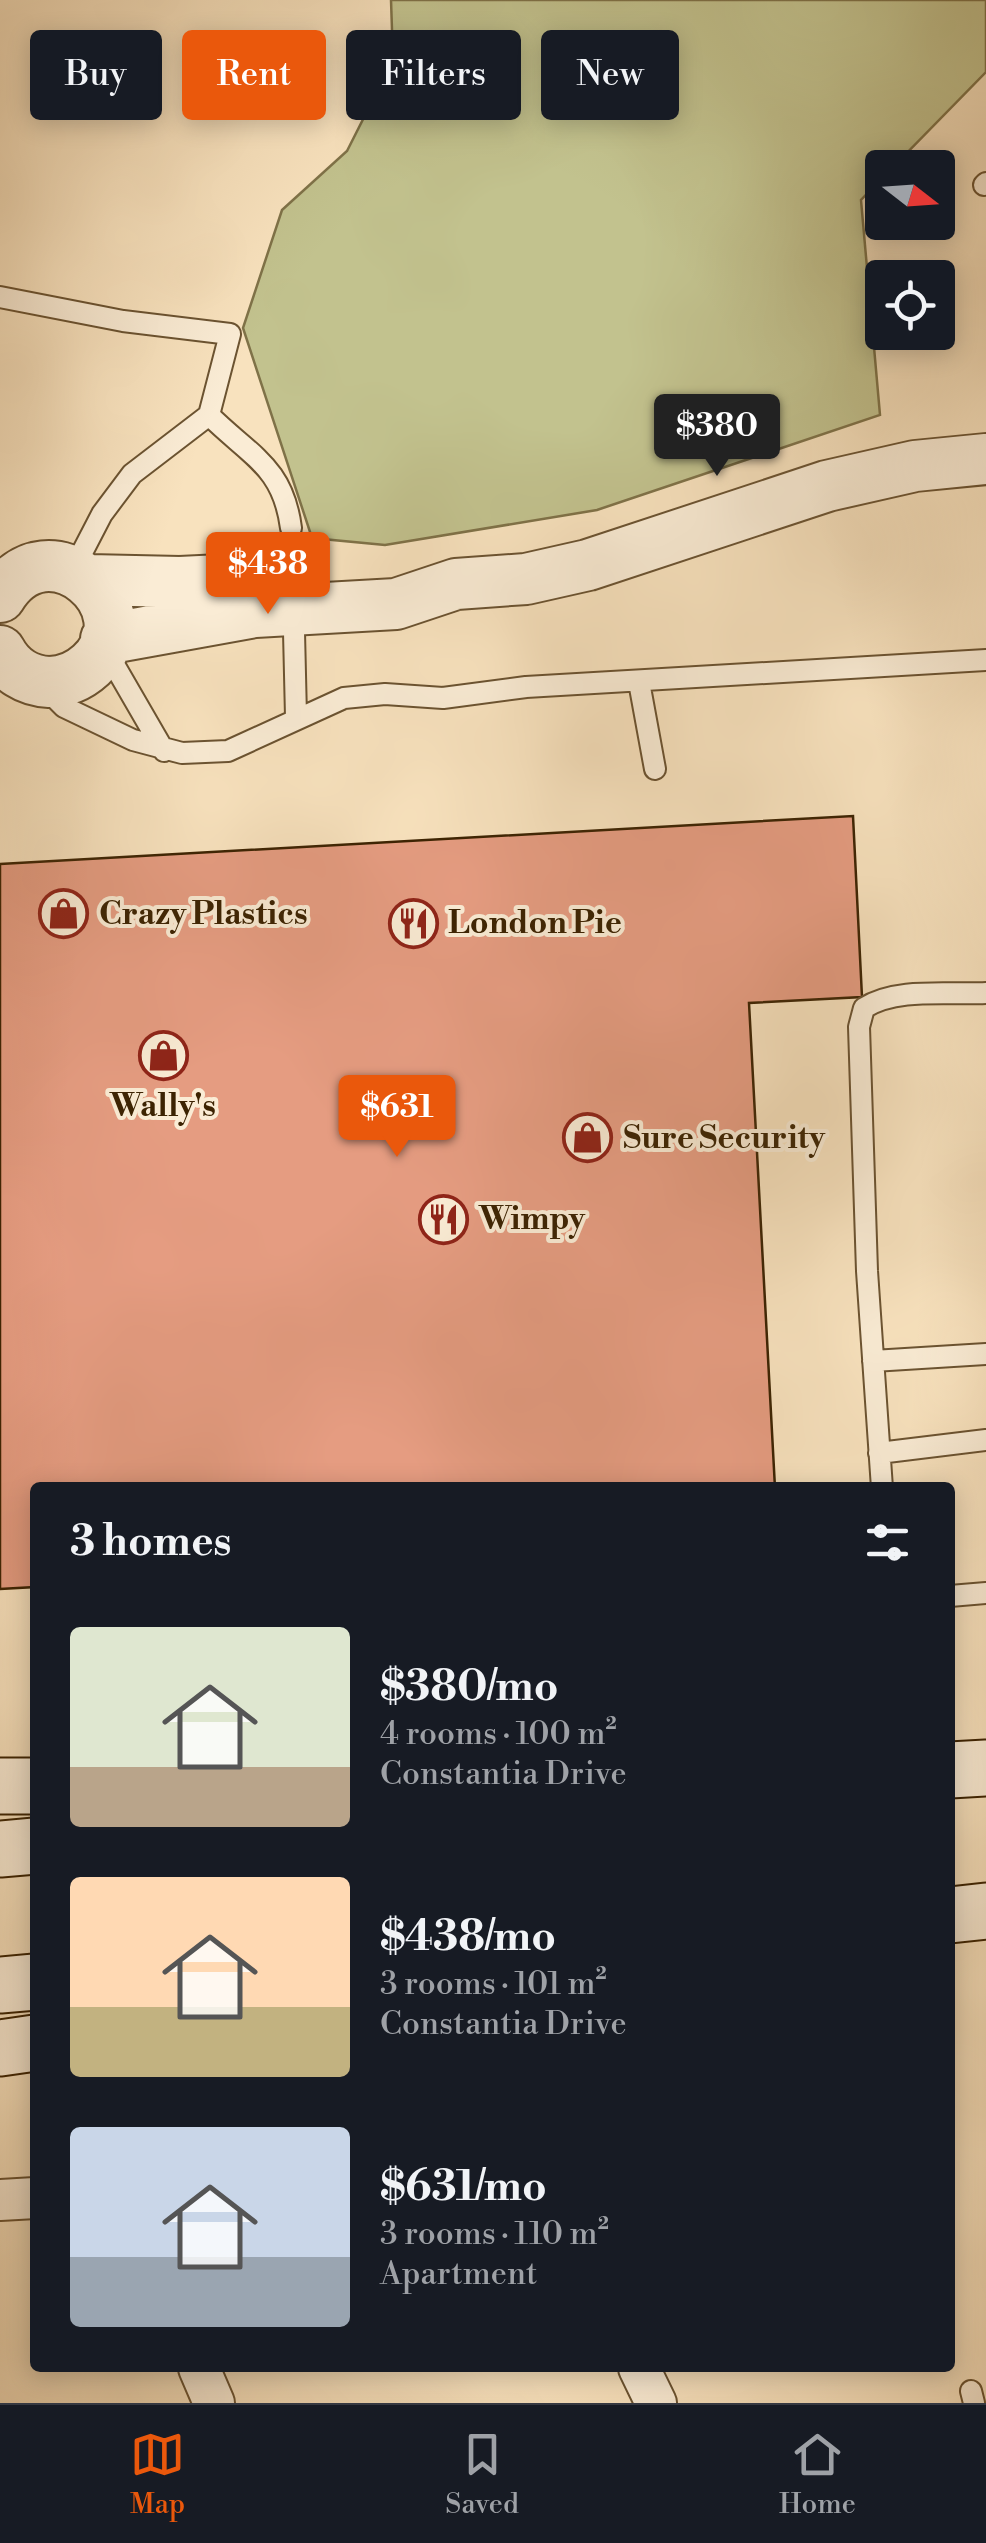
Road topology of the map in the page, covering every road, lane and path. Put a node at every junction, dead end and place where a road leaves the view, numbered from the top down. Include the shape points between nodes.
1 (0, 297) edge
2 (209, 415) junction
3 (986, 459) edge
4 (291, 528) dead end
5 (81, 576) junction
6 (456, 584) junction
7 (0, 598) edge
8 (294, 632) dead end
9 (105, 643) junction
10 (986, 660) edge
11 (11, 663) edge
12 (639, 682) junction
13 (296, 717) junction
14 (164, 751) junction
15 (654, 769) dead end
16 (986, 993) edge
17 (986, 1354) edge
18 (873, 1361) junction
19 (986, 1440) edge
20 (879, 1453) junction
21 (881, 1482) edge
22 (986, 1593) edge
23 (955, 1596) edge
24 (986, 1768) edge
25 (955, 1770) edge
26 (0, 1786) edge
27 (30, 1786) edge
28 (30, 1846) edge
29 (0, 1849) edge
30 (986, 1911) edge
31 (955, 1914) edge
32 (30, 1982) edge
33 (0, 1985) edge
34 (30, 2044) edge
35 (0, 2048) edge
36 (30, 2198) edge
37 (0, 2200) edge
38 (201, 2372) edge
39 (642, 2372) edge
40 (214, 2403) edge
41 (656, 2403) edge

1 - 2 lane via 230,334
2 - 4 lane via 267,466 288,500
2 - 5 lane via 132,474 102,514
3 - 6 street via 827,486 588,565 526,579
5 - 6 street via 180,582 357,574
5 - 7 street via 56,566 37,568 20,575
5 - 9 street via 101,595
6 - 9 street via 396,604 255,612
8 - 13 lane
9 - 11 street via 79,675 59,682
9 - 14 lane
10 - 12 lane
11 - 14 lane via 64,707
12 - 13 lane via 443,698 344,698
12 - 15 lane
13 - 14 lane via 228,751
16 - 18 lane via 894,997 864,1008 860,1089
17 - 18 lane
18 - 20 lane
19 - 20 lane
20 - 21 lane
22 - 23 lane
24 - 25 main road
26 - 27 main road
28 - 29 main road
30 - 31 main road
32 - 33 main road
34 - 35 main road
36 - 37 street
38 - 40 street
39 - 41 street

